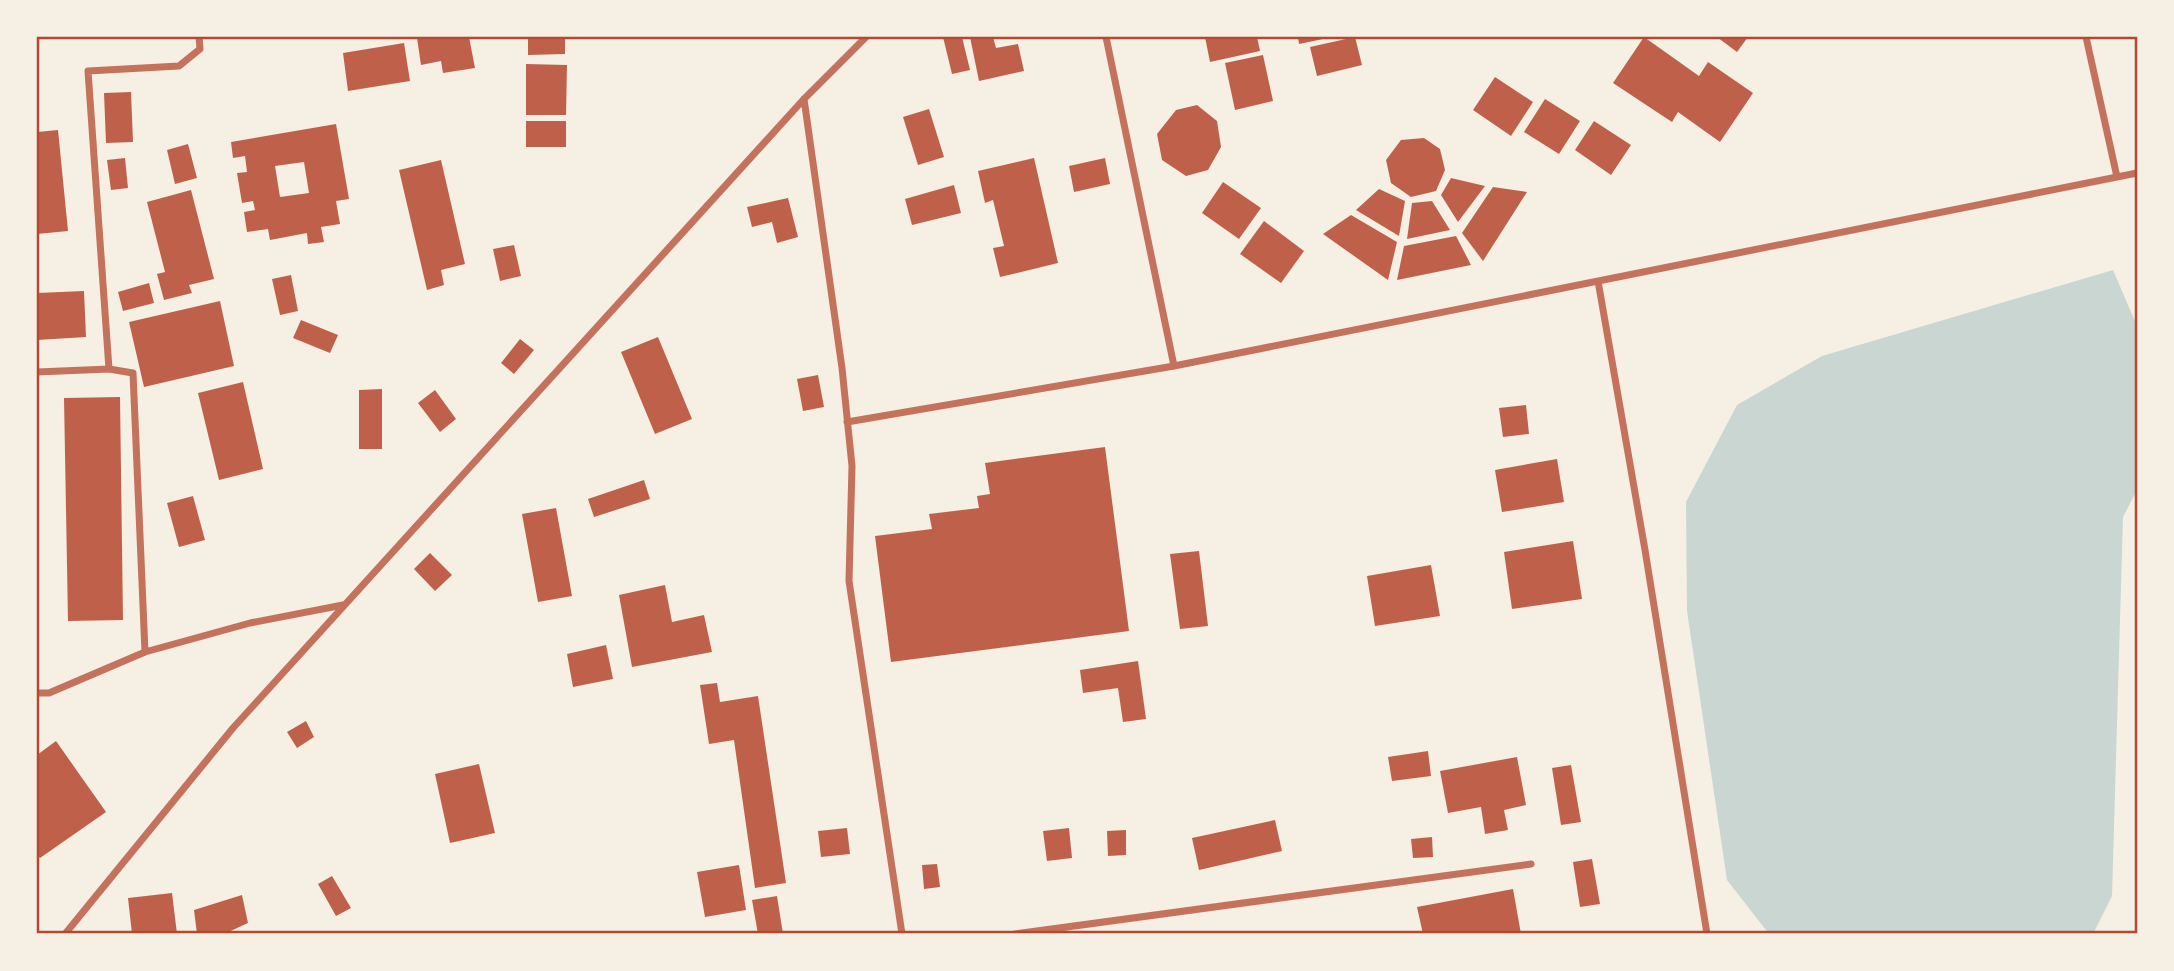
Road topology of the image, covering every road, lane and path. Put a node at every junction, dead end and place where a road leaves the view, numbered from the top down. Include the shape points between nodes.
1 (199, 37) edge
2 (866, 37) edge
3 (1106, 37) edge
4 (2086, 37) edge
5 (804, 99) junction
6 (2137, 173) edge
7 (2117, 177) junction
8 (1598, 281) junction
9 (1174, 366) junction
10 (108, 369) junction
11 (37, 372) edge
12 (847, 422) junction
13 (344, 605) junction
14 (145, 653) junction
15 (37, 693) edge
16 (1531, 864) dead end
17 (65, 934) edge
18 (902, 934) edge
19 (1015, 934) edge
20 (1707, 934) edge

1 - 10 street via 200,49 179,66 88,71
2 - 5 street
3 - 9 street
4 - 7 street
5 - 12 street
5 - 13 street
6 - 7 street
7 - 8 street
8 - 9 street
8 - 20 street
9 - 12 street
10 - 11 street
10 - 14 street via 132,373
12 - 18 street via 852,466 849,581
13 - 14 street via 250,623
13 - 17 street via 233,728
14 - 15 street via 49,693
16 - 19 street

